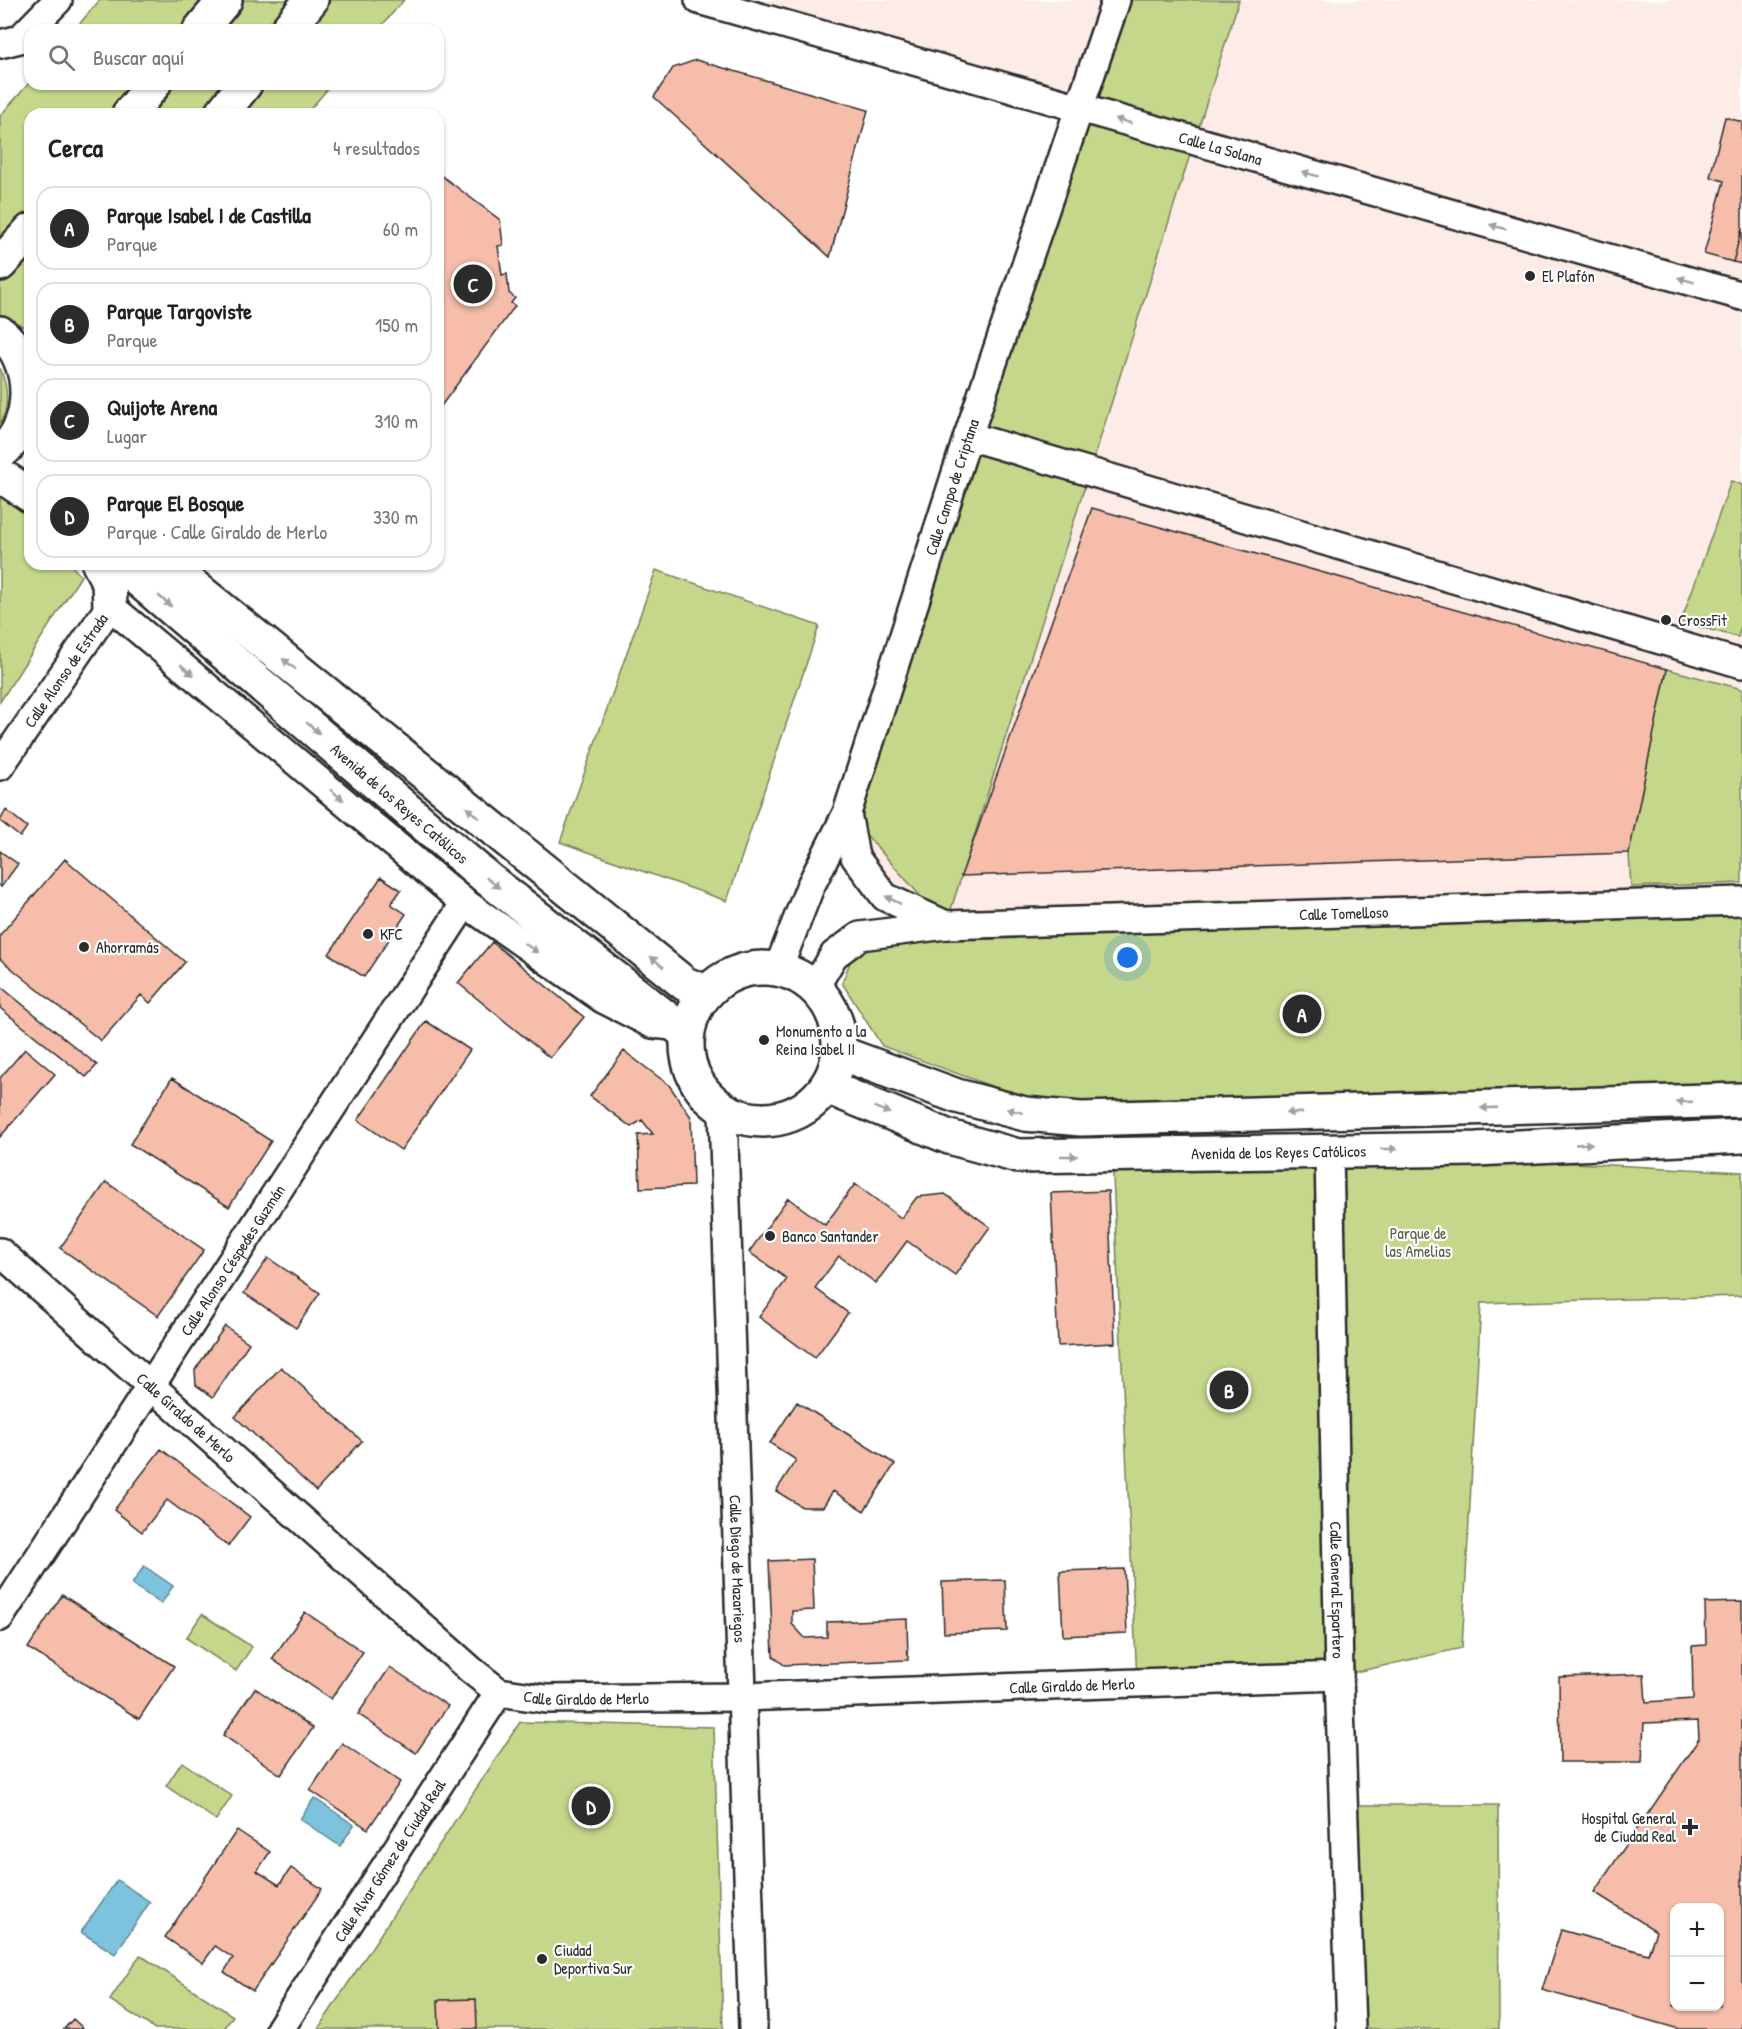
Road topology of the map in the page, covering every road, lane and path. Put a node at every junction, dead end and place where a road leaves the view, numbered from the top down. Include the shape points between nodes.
1 (58, 0) edge
2 (225, 0) edge
3 (311, 0) edge
4 (699, 0) edge
5 (1116, 0) edge
6 (741, 6) edge
7 (35, 24) edge
8 (205, 24) edge
9 (292, 24) edge
10 (24, 35) edge
11 (0, 44) edge
12 (149, 90) edge
13 (240, 90) edge
14 (134, 108) edge
15 (226, 108) edge
16 (1078, 109) junction
17 (24, 238) edge
18 (0, 264) edge
19 (1742, 296) edge
20 (0, 333) edge
21 (24, 367) edge
22 (969, 436) junction
23 (24, 437) edge
24 (0, 453) edge
25 (0, 475) edge
26 (24, 491) edge
27 (102, 570) edge
28 (127, 570) edge
29 (173, 570) edge
30 (110, 606) junction
31 (1742, 664) edge
32 (0, 766) edge
33 (847, 813) junction
34 (1742, 900) edge
35 (465, 903) junction
36 (946, 925) junction
37 (778, 969) junction
38 (815, 987) junction
39 (707, 992) junction
40 (682, 1030) junction
41 (840, 1053) junction
42 (827, 1087) junction
43 (1742, 1100) edge
44 (723, 1110) junction
45 (1742, 1136) edge
46 (1329, 1150) junction
47 (0, 1252) edge
48 (151, 1388) junction
49 (0, 1617) edge
50 (1339, 1676) junction
51 (499, 1692) junction
52 (740, 1697) junction
53 (280, 2029) edge
54 (753, 2029) edge
55 (1351, 2029) edge

1 - 7 street
2 - 8 main road
3 - 9 main road
4 - 6 street, Calle La Solana
5 - 16 street, Calle Campo de Criptana
6 - 16 street, Calle La Solana
10 - 11 street
12 - 14 main road
13 - 15 main road
19 -> 16 street, Calle La Solana
16 - 22 street, Calle Campo de Criptana
17 - 18 main road
20 - 21 main road via 16,349
22 - 31 street
22 - 33 street, Calle Campo de Criptana
23 - 24 main road via 15,438
25 - 26 main road
27 - 30 main road via 109,583
28 -> 40 main road, Avenida de los Reyes Católicos via 488,879
39 -> 29 main road via 685,984
30 - 32 street, Calle Alonso de Estrada
30 -> 35 street
36 -> 33 street, Calle Tomelloso via 885,897 855,857
33 - 37 street, Calle Campo de Criptana via 810,887
34 - 36 street, Calle Tomelloso
35 -> 40 street via 603,999 652,1024
35 - 48 street, Calle Alonso Céspedes Guzmán
36 - 38 street, Calle Tomelloso via 860,936 834,955
37 - 38 main road
37 - 39 main road via 755,968 733,974
38 - 41 main road via 838,1024
39 - 40 main road
40 - 44 main road via 690,1067 701,1089
41 - 42 main road
43 -> 41 main road via 1082,1119 1025,1114 957,1096
42 - 44 main road via 813,1103 777,1120 757,1121
42 -> 46 main road, Avenida de los Reyes Católicos via 949,1137 1018,1156
44 - 52 street, Calle Diego de Mazariegos
46 -> 45 main road, Avenida de los Reyes Católicos via 1476,1149
46 - 50 street, Calle General Espartero
47 - 48 street, Calle Giraldo de Merlo
48 - 49 street, Calle Alonso Céspedes Guzmán
48 - 51 street, Calle Giraldo de Merlo
50 - 52 street, Calle Giraldo de Merlo
50 - 55 street, Calle General Espartero
51 - 52 street, Calle Giraldo de Merlo via 546,1699
51 - 53 street, Calle Alvar Gómez de Ciudad Real
52 - 54 street, Calle Diego de Mazariegos

